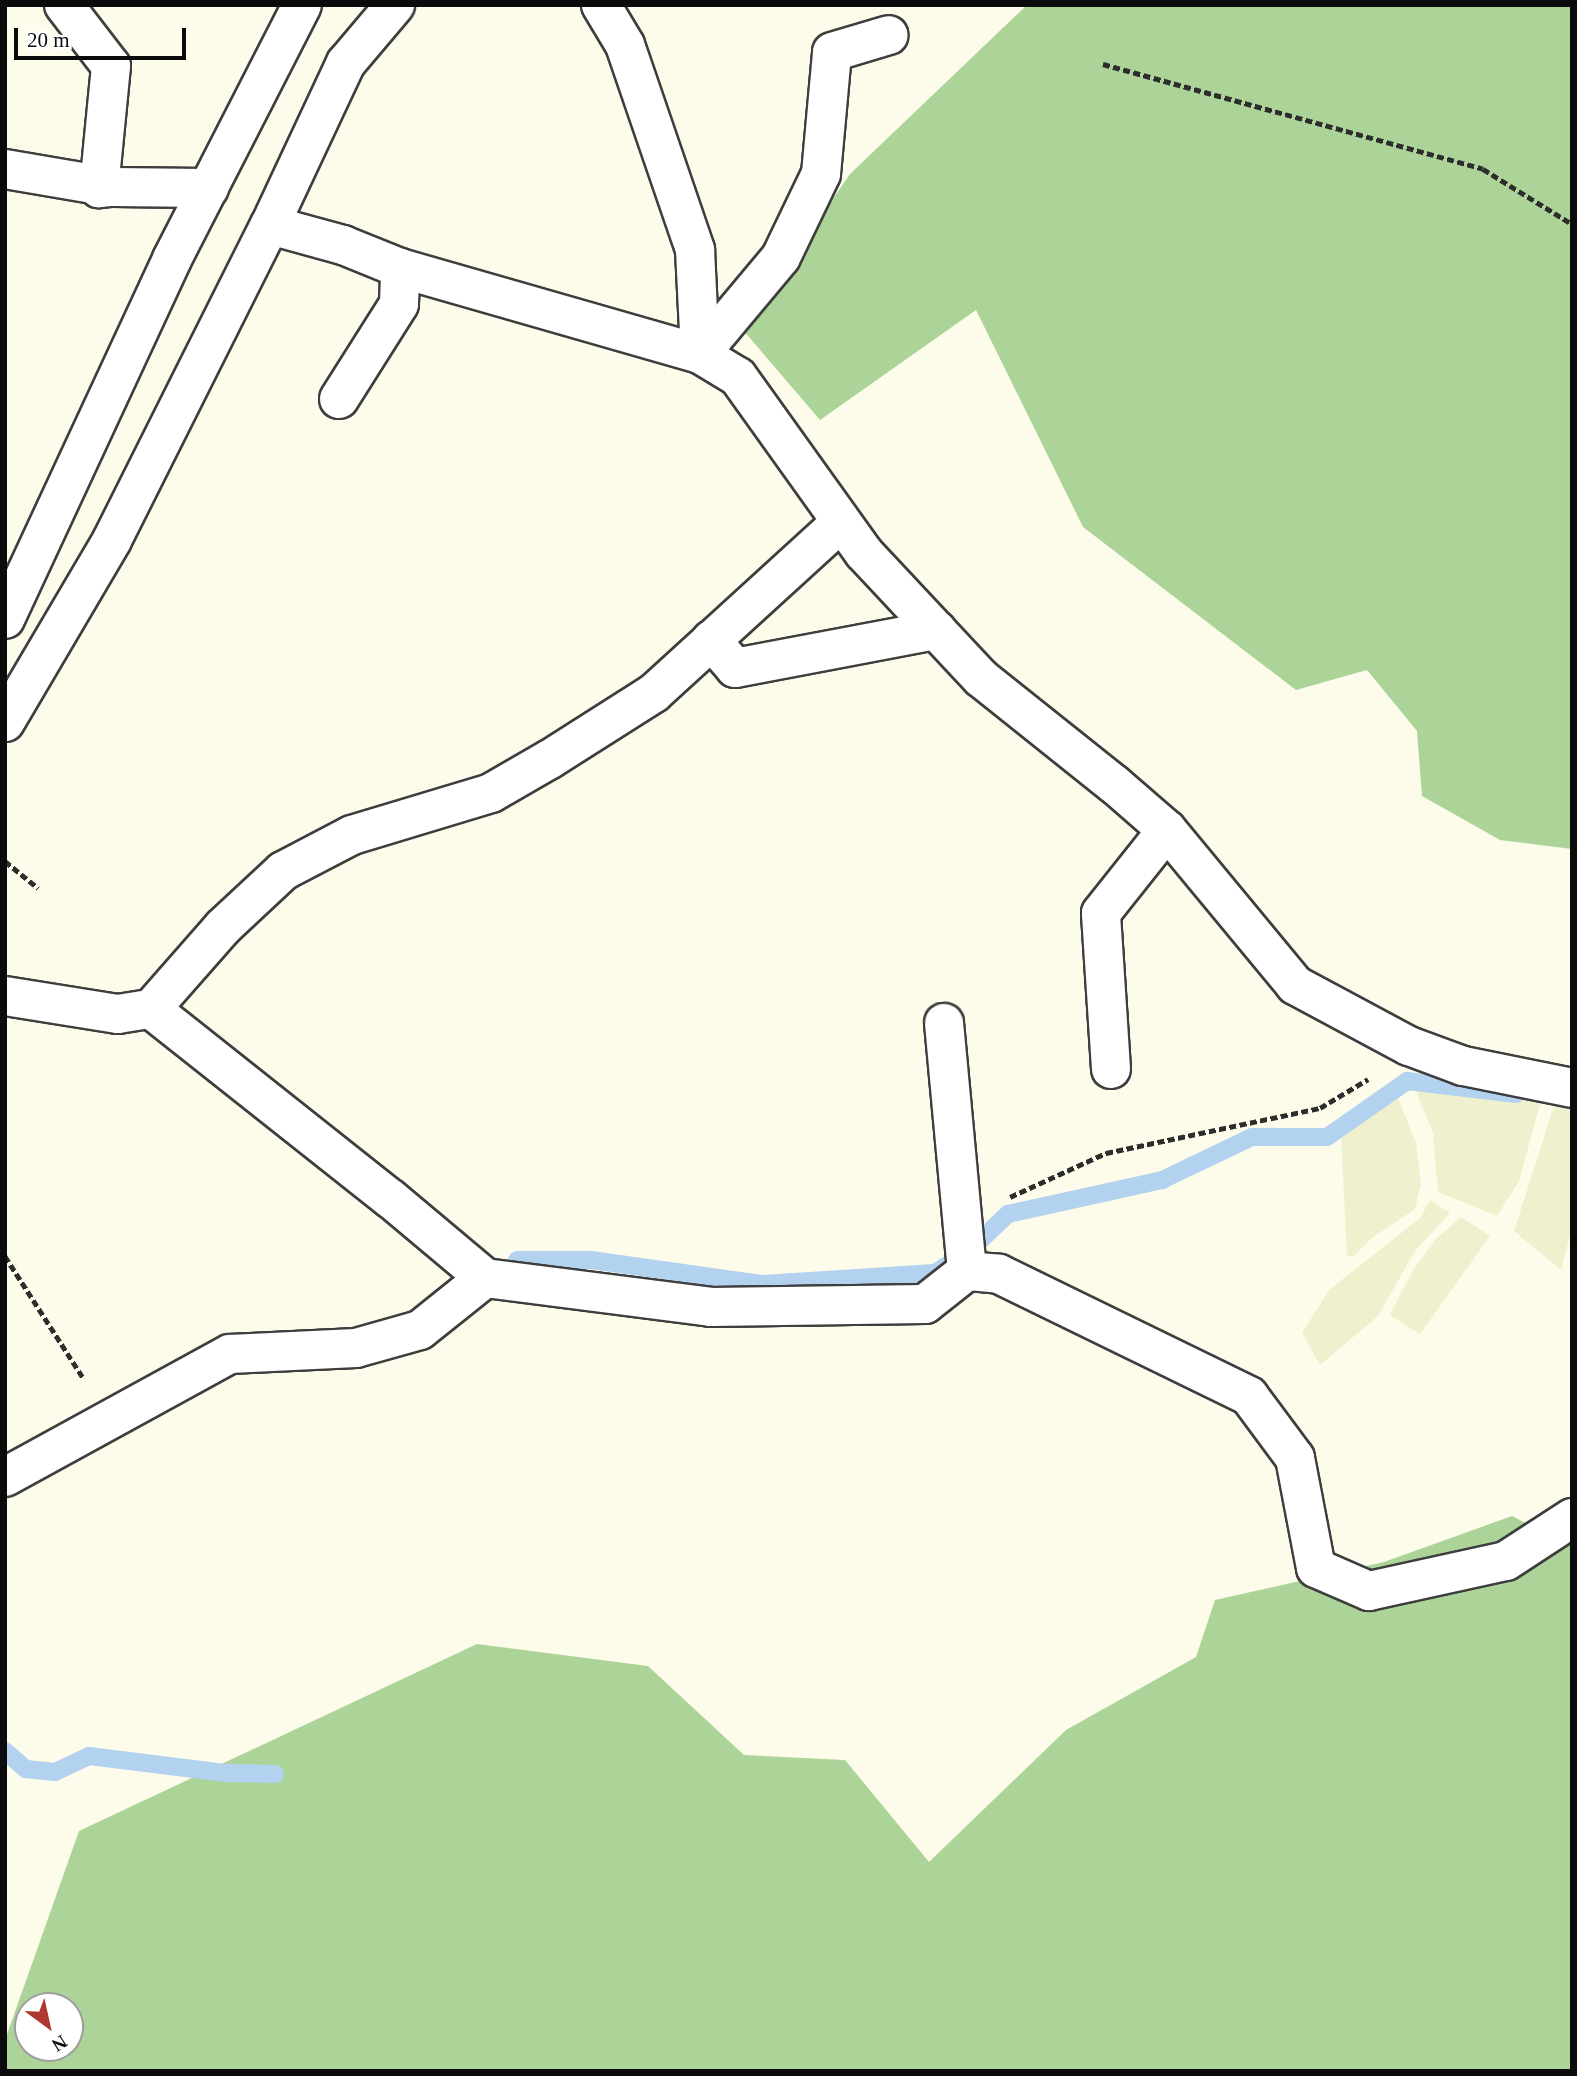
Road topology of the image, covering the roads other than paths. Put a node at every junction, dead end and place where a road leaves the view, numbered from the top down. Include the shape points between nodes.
1 (64, 5) edge
2 (302, 5) edge
3 (396, 5) edge
4 (601, 5) edge
5 (889, 35) dead end
6 (5, 169) edge
7 (110, 187) junction
8 (209, 188) junction
9 (270, 225) junction
10 (400, 268) junction
11 (700, 354) junction
12 (339, 399) dead end
13 (840, 523) junction
14 (5, 619) edge
15 (936, 630) junction
16 (711, 640) junction
17 (5, 722) edge
18 (1167, 830) junction
19 (5, 996) edge
20 (151, 1009) junction
21 (944, 1023) dead end
22 (1111, 1069) dead end
23 (1572, 1088) edge
24 (966, 1252) junction
25 (485, 1278) junction
26 (5, 1477) edge
27 (1572, 1518) edge

1 - 7 street via 111,66 99,188
2 - 8 street
3 - 9 street via 346,63
4 - 11 street via 625,45 695,250
5 - 11 street via 832,52 821,174 780,257
6 - 7 street
7 - 8 street
8 - 14 street
9 - 10 street via 344,244
9 - 17 street via 112,540
10 - 11 street
10 - 12 street via 399,304
11 - 13 street via 738,377
13 - 15 street
13 - 16 street
15 - 16 street via 735,668
15 - 18 street via 981,678
16 - 20 street via 654,694 491,793 352,835 283,871 223,927
18 - 22 street via 1101,913
18 - 23 street via 1295,985 1409,1046 1462,1066
19 - 20 street via 118,1014
20 - 25 street
21 - 24 street
24 - 25 street via 925,1304 712,1307
24 - 27 street via 999,1274 1249,1396 1295,1458 1316,1567 1369,1591 1506,1561
25 - 26 street via 420,1330 356,1348 230,1354

